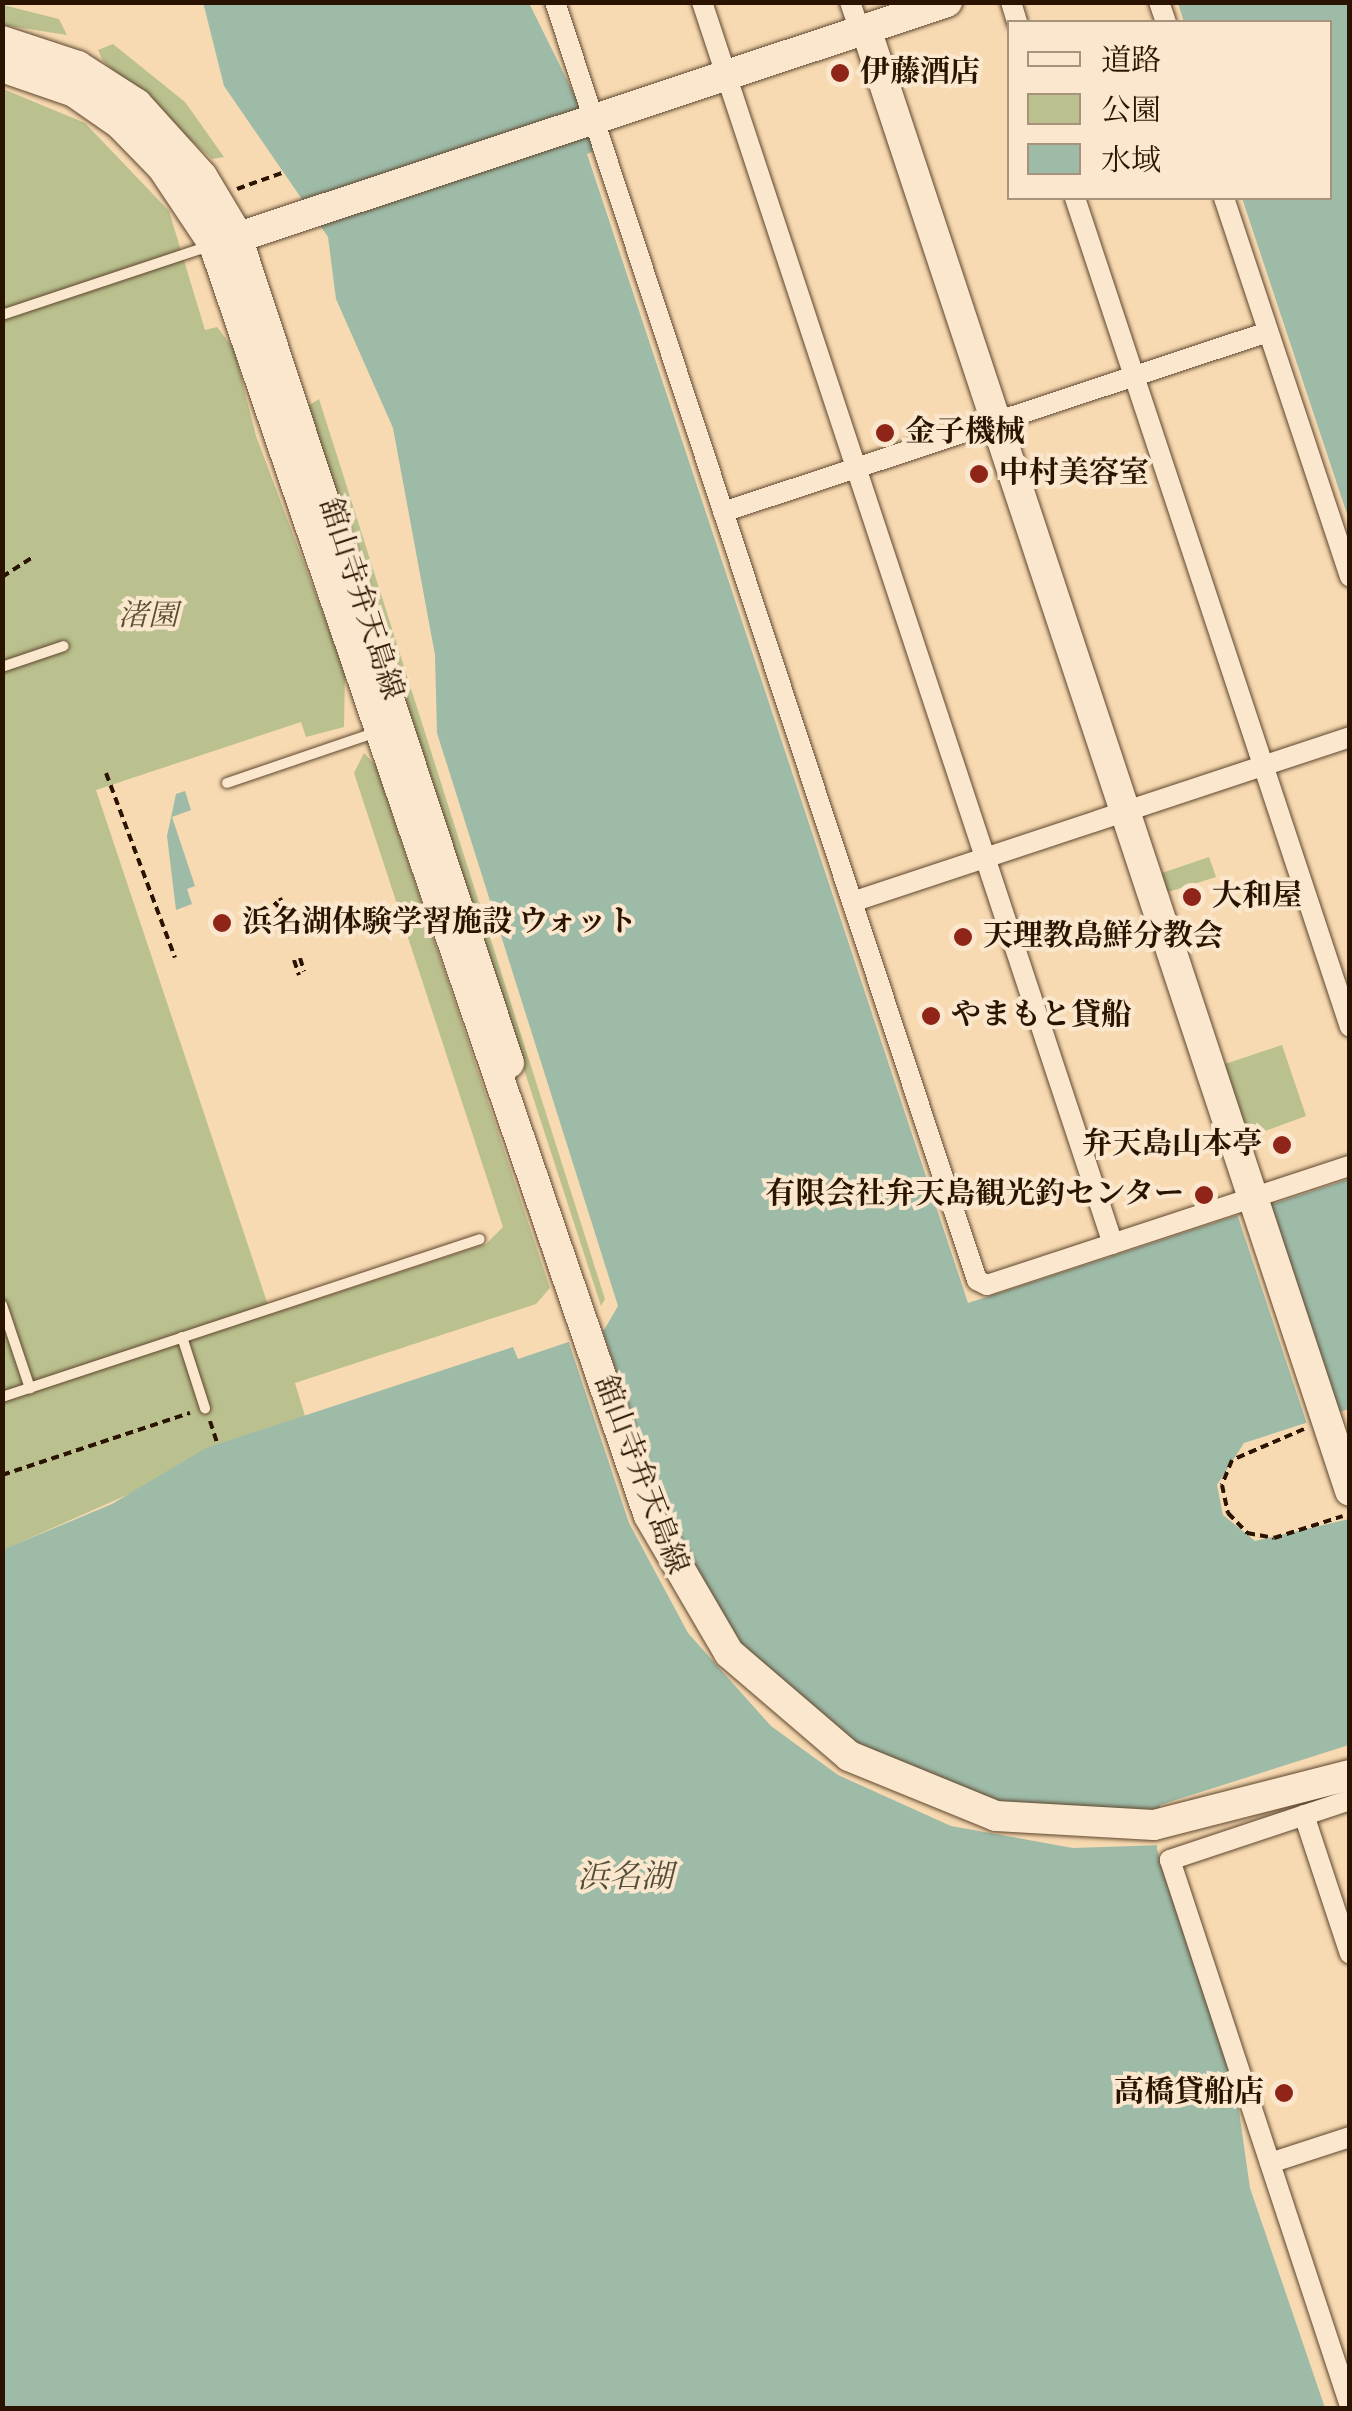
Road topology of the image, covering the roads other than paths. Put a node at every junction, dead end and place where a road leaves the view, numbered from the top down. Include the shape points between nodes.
1 (554, 2) edge
2 (702, 2) edge
3 (947, 2) edge
4 (858, 21) edge
5 (2, 41) edge
6 (2, 68) edge
7 (726, 76) junction
8 (73, 78) junction
9 (591, 120) junction
10 (1076, 200) edge
11 (1225, 200) edge
12 (236, 238) junction
13 (2, 315) edge
14 (1268, 332) junction
15 (1134, 376) junction
16 (996, 422) junction
17 (856, 468) junction
18 (723, 512) junction
19 (1350, 577) edge
20 (64, 646) dead end
21 (2, 666) edge
22 (377, 732) junction
23 (1350, 737) edge
24 (1263, 766) junction
25 (227, 783) dead end
26 (1125, 812) junction
27 (985, 858) junction
28 (852, 902) junction
29 (1350, 1027) edge
30 (1350, 1166) edge
31 (1254, 1201) junction
32 (480, 1239) dead end
33 (1113, 1244) junction
34 (566, 1268) junction
35 (2, 1305) edge
36 (182, 1337) junction
37 (30, 1388) junction
38 (2, 1397) edge
39 (205, 1408) road end
40 (1346, 1504) edge
41 (1350, 1775) edge
42 (1350, 1800) edge
43 (1304, 1815) junction
44 (1350, 1954) edge
45 (1350, 2137) edge
46 (1270, 2164) junction
47 (1350, 2406) edge

1 - 9 street
2 - 7 street
3 - 4 main road
4 - 7 main road
4 - 16 main road
5 - 8 main road, 舘山寺弁天島線
6 - 8 main road, 舘山寺弁天島線
7 - 9 main road
7 - 17 street
8 - 12 main road, 舘山寺弁天島線
9 - 12 main road
9 - 18 street
10 - 15 street
11 - 14 street
12 - 13 lane
12 - 22 main road, 舘山寺弁天島線
12 - 34 main road, 舘山寺弁天島線 via 470,931
14 - 15 street
14 - 19 street
15 - 16 street
15 - 24 street
16 - 17 street
16 - 26 main road
17 - 18 street
17 - 27 street
18 - 28 street
20 - 21 lane
22 - 25 lane
22 - 34 main road, 舘山寺弁天島線
23 - 24 street
24 - 26 street
24 - 29 street
26 - 27 street
26 - 31 main road
27 - 28 street
27 - 33 street
28 - 33 street via 978,1280 987,1285
30 - 31 street
31 - 33 street
31 - 40 main road
32 - 36 lane
34 - 41 main road, 舘山寺弁天島線 via 665,1552 729,1653 784,1710 884,1776 957,1806 1074,1827 1164,1823
35 - 37 lane
36 - 37 lane
36 - 39 lane
37 - 38 lane
42 - 43 street
43 - 44 street
43 - 46 street via 1170,1860
45 - 46 street
46 - 47 street

